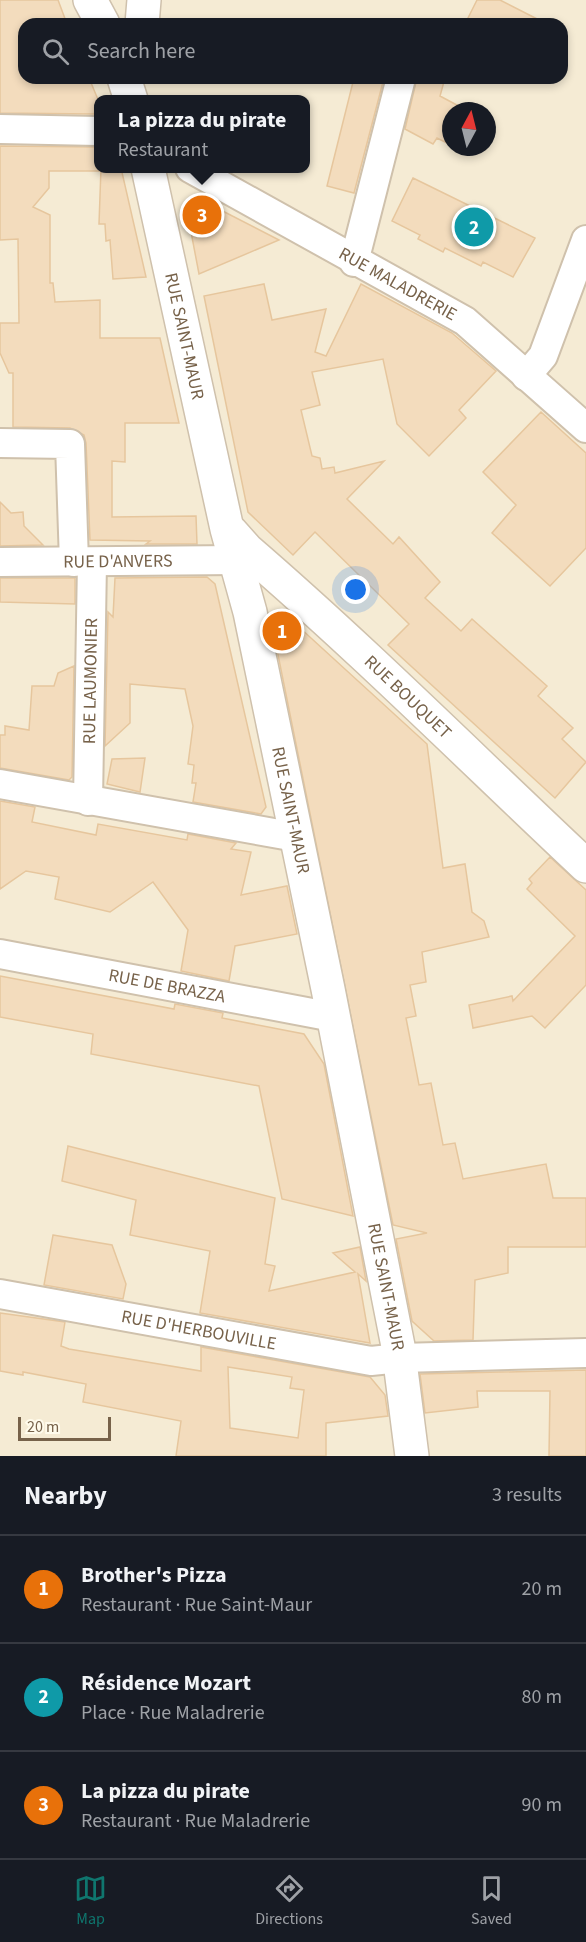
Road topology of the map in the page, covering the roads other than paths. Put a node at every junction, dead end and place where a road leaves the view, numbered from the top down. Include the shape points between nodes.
1 (90, 0) edge
2 (144, 0) edge
3 (100, 18) edge
4 (142, 18) edge
5 (398, 84) edge
6 (0, 129) edge
7 (94, 131) edge
8 (149, 173) edge
9 (199, 173) edge
10 (586, 240) edge
11 (354, 262) junction
12 (526, 376) junction
13 (586, 428) edge
14 (0, 443) edge
15 (228, 529) junction
16 (238, 560) junction
17 (0, 561) edge
18 (83, 562) junction
19 (0, 784) edge
20 (88, 801) junction
21 (296, 837) junction
22 (586, 866) edge
23 (0, 954) edge
24 (333, 1017) junction
25 (0, 1294) edge
26 (586, 1353) edge
27 (400, 1358) junction
28 (412, 1456) edge

1 - 3 street
2 - 4 street
5 - 11 street
6 - 7 street
8 - 15 street, RUE SAINT-MAUR
9 - 11 street, RUE MALADRERIE
10 - 12 street via 543,356
11 - 12 street, RUE MALADRERIE via 465,321
12 - 13 street, RUE MALADRERIE
14 - 18 street, RUE LAUMONIER via 70,444
15 - 16 street, RUE SAINT-MAUR
15 - 22 street, RUE BOUQUET
16 - 18 street, RUE D'ANVERS
16 - 21 street, RUE SAINT-MAUR
17 - 18 street, RUE D'ANVERS
18 - 20 street, RUE LAUMONIER
19 - 20 street
20 - 21 street
21 - 24 street, RUE SAINT-MAUR
23 - 24 street, RUE DE BRAZZA
24 - 27 street, RUE SAINT-MAUR
25 - 27 street, RUE D'HERBOUVILLE via 371,1361
26 - 27 street, RUE D'HERBOUVILLE
27 - 28 street, RUE SAINT-MAUR

